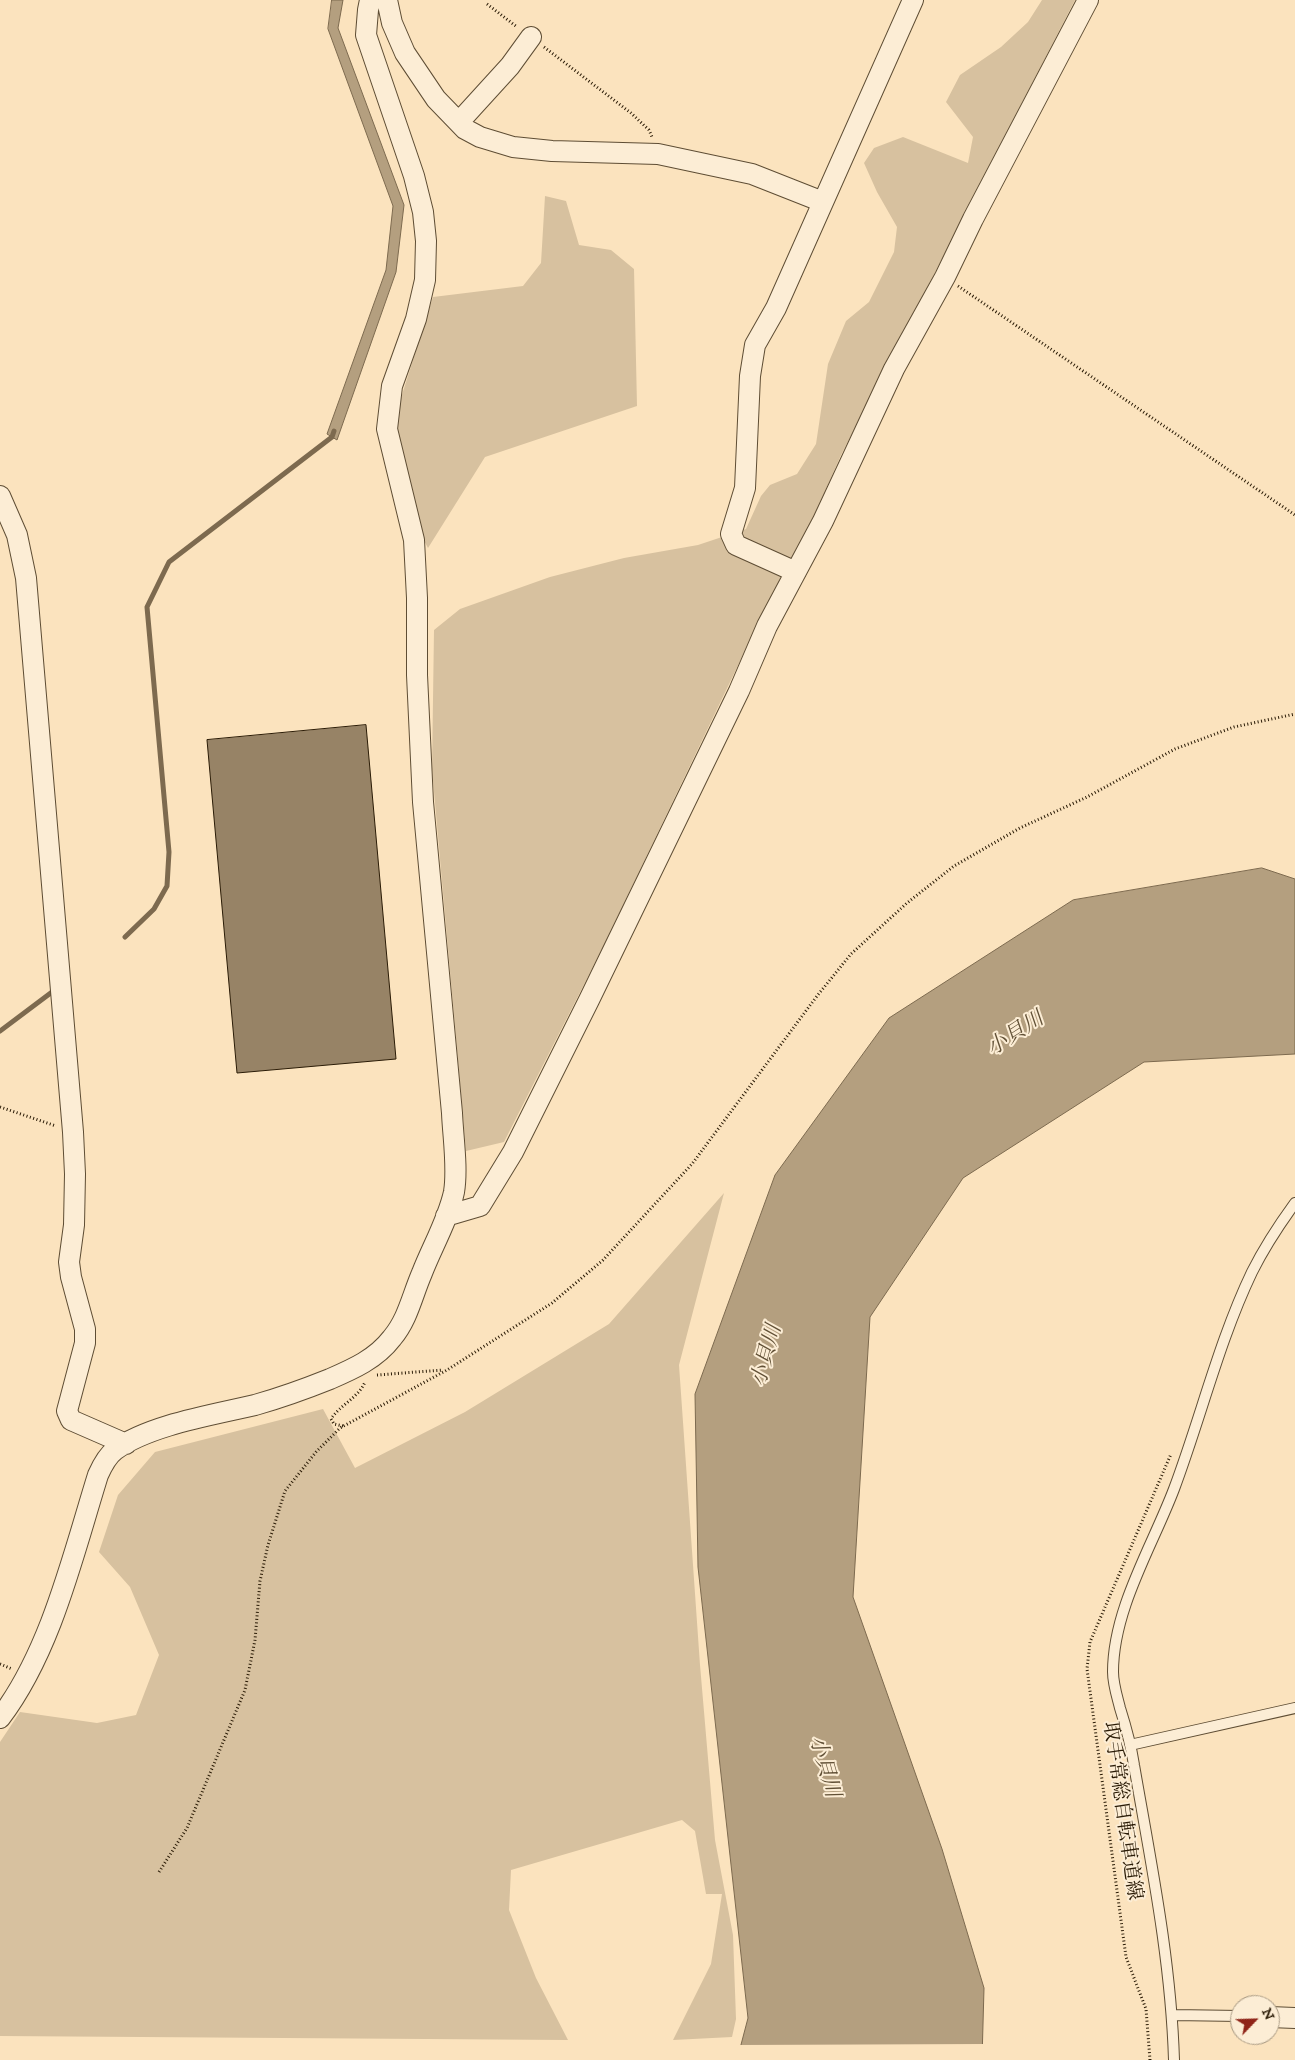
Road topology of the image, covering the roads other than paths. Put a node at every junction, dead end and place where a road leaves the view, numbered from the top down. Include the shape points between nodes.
1 (370, 0) edge
2 (386, 0) edge
3 (912, 0) edge
4 (1088, 0) edge
5 (531, 38) road end
6 (459, 122) junction
7 (822, 202) junction
8 (0, 496) edge
9 (796, 572) junction
10 (1295, 1203) edge
11 (446, 1216) junction
12 (126, 1444) junction
13 (1295, 1708) edge
14 (0, 1718) edge
15 (1130, 1745) junction
16 (1173, 2015) junction
17 (1230, 2016) edge
18 (1280, 2017) edge
19 (1295, 2018) edge
20 (1174, 2060) edge

1 - 11 street via 366,35 414,176 424,212 426,241 425,280 416,319 392,386 387,429 409,517 416,567 423,802 454,1155 454,1192
2 - 6 street via 405,53 436,99
3 - 7 street
4 - 9 street via 894,369
5 - 6 street
6 - 7 street via 480,137 513,147 658,154 752,174
7 - 9 street via 776,308 755,345 750,376 745,488 731,534 736,544
8 - 12 street via 17,535 26,578 73,1132 74,1225 69,1262 85,1329 67,1411 71,1420
9 - 11 street via 513,1152 480,1206
10 - 15 lane via 1251,1274 1218,1358 1174,1489 1126,1604 1113,1672
11 - 12 street via 409,1312 392,1338 374,1357 298,1392 192,1419
12 - 14 street via 106,1459 98,1475 63,1590 27,1674
13 - 15 lane
15 - 16 lane via 1159,1908
16 - 17 lane
16 - 20 lane
18 - 19 street

